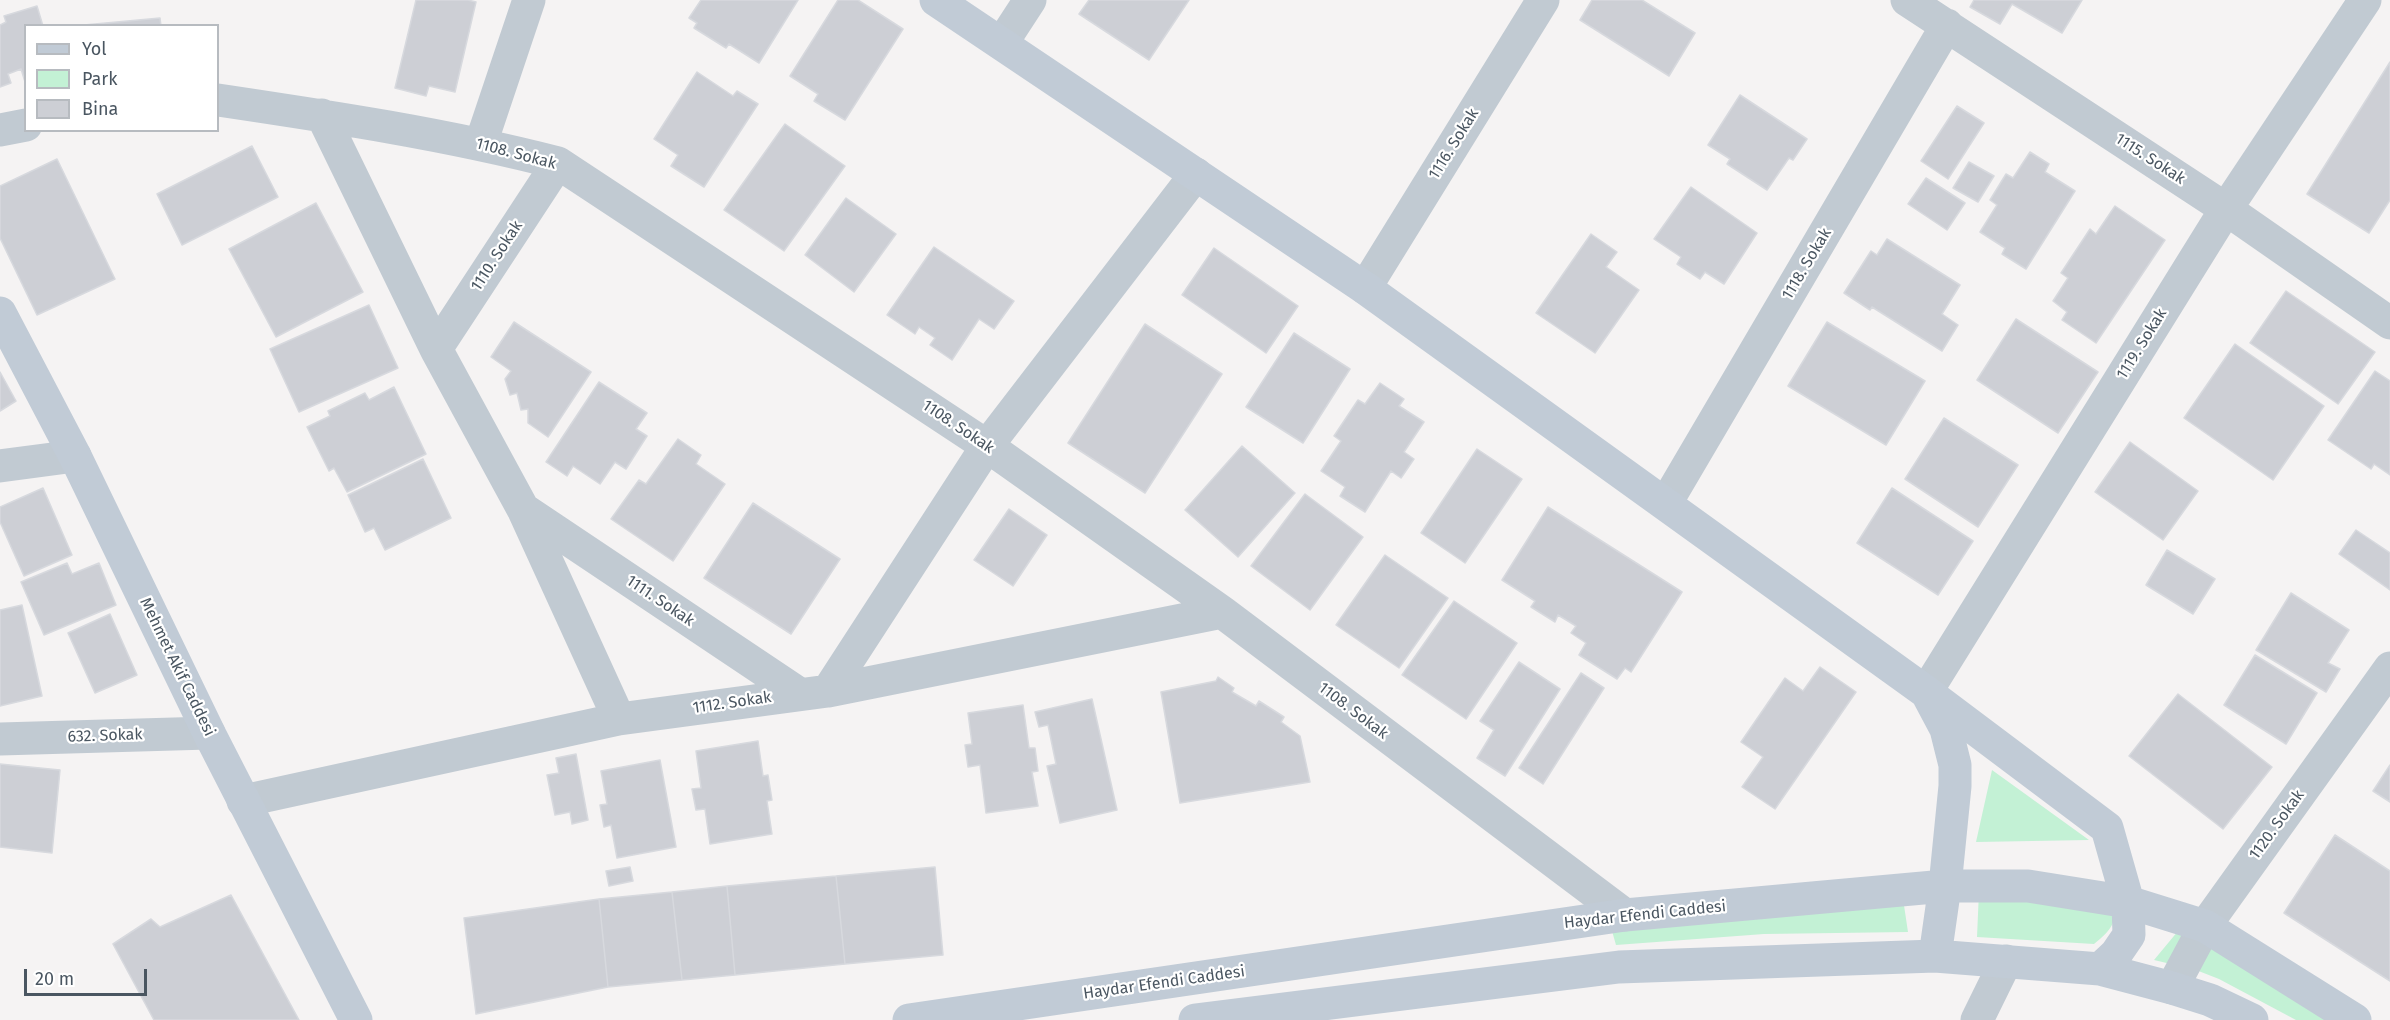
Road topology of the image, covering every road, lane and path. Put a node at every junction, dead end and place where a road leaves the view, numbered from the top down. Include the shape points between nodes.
1 (529, 0) edge
2 (936, 0) edge
3 (1030, 0) edge
4 (1543, 0) edge
5 (1907, 0) edge
6 (2365, 0) edge
7 (1947, 25) junction
8 (1002, 43) junction
9 (219, 100) edge
10 (322, 115) junction
11 (24, 125) edge
12 (0, 130) edge
13 (481, 143) junction
14 (558, 163) junction
15 (1196, 174) junction
16 (2226, 209) junction
17 (1365, 288) junction
18 (0, 313) edge
19 (2390, 323) edge
20 (436, 349) junction
21 (987, 446) junction
22 (75, 456) junction
23 (0, 466) edge
24 (1666, 503) junction
25 (523, 509) junction
26 (1222, 612) junction
27 (2390, 668) edge
28 (813, 692) junction
29 (1926, 692) junction
30 (619, 719) junction
31 (209, 733) junction
32 (0, 739) edge
33 (243, 801) junction
34 (1946, 886) junction
35 (2128, 902) junction
36 (1624, 915) junction
37 (2205, 926) junction
38 (1935, 956) junction
39 (2006, 961) junction
40 (2100, 969) junction
41 (2172, 988) junction
42 (356, 1020) edge
43 (909, 1020) edge
44 (1195, 1020) edge
45 (1977, 1020) edge
46 (2253, 1020) edge
47 (2355, 1020) edge

1 - 13 street
2 - 8 street
3 - 8 street
4 - 17 street, 1116. Sokak
5 - 7 street, 1115. Sokak
6 - 16 street, 1119. Sokak
7 - 16 street, 1115. Sokak
7 - 24 street, 1118. Sokak
8 - 15 street
9 - 10 street, 1108. Sokak
10 - 13 street, 1108. Sokak
10 - 20 street
11 - 12 street
13 - 14 street, 1108. Sokak
14 - 20 street, 1110. Sokak
14 - 21 street, 1108. Sokak
15 - 17 street
15 - 21 street
16 - 19 street, 1115. Sokak
16 - 29 street, 1119. Sokak
17 - 24 street
18 - 22 street, Mehmet Akif Caddesi
20 - 25 street
21 - 26 street, 1108. Sokak
21 - 28 street
22 - 23 street
22 - 31 street, Mehmet Akif Caddesi
24 - 29 street
25 - 28 street, 1111. Sokak
25 - 30 street
26 - 28 street, 1112. Sokak
26 - 36 street, 1108. Sokak
27 - 37 street, 1120. Sokak
28 - 30 street, 1112. Sokak
29 - 34 street via 1946,729 1955,765
29 - 35 street via 2107,828
30 - 33 street, 1112. Sokak
31 - 32 street, 632. Sokak
31 - 33 street, Mehmet Akif Caddesi
33 - 42 street, Mehmet Akif Caddesi
34 - 35 street, Haydar Efendi Caddesi via 2028,886
34 - 36 street, Haydar Efendi Caddesi
34 - 38 street
35 - 37 street, Haydar Efendi Caddesi
35 - 40 street via 2129,935
36 - 43 street, Haydar Efendi Caddesi
37 - 41 street, 1120. Sokak
37 - 47 street, Haydar Efendi Caddesi
38 - 39 street
38 - 44 street via 1619,967
39 - 40 street
39 - 45 street
40 - 41 street
41 - 46 street

